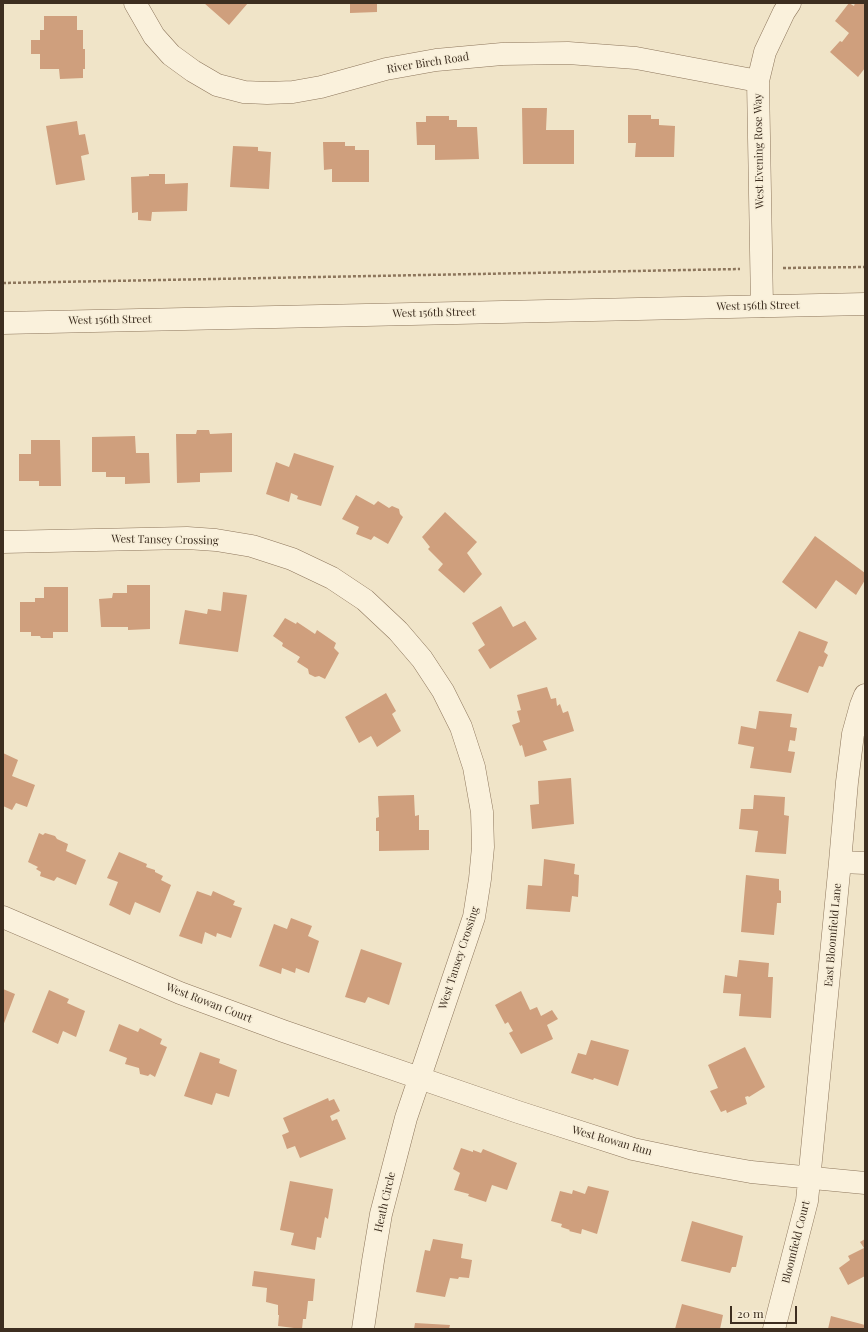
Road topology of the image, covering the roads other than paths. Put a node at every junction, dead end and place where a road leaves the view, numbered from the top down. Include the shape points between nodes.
1 (135, 3) edge
2 (790, 3) edge
3 (758, 81) junction
4 (865, 304) edge
5 (762, 306) junction
6 (3, 323) edge
7 (3, 542) edge
8 (865, 695) edge
9 (840, 862) junction
10 (865, 863) edge
11 (3, 917) edge
12 (420, 1077) junction
13 (810, 1177) junction
14 (865, 1182) edge
15 (363, 1329) edge
16 (774, 1329) edge

1 - 3 street, River Birch Road via 154,36 171,55 217,85 244,92 293,92 436,60 502,54 568,53 636,58
2 - 3 street, West Evening Rose Way via 765,52
3 - 5 street, West Evening Rose Way
4 - 5 street, West 156th Street
5 - 6 street, West 156th Street
7 - 12 street, West Tansey Crossing via 187,538 252,546 292,559 332,578 365,600 398,630 422,659 443,691 461,727 474,767 482,812 483,847 474,917
8 - 9 street, East Bloomfield Lane via 853,734 846,782
9 - 10 street
9 - 13 street, East Bloomfield Lane
11 - 12 street, West Rowan Court via 180,993
12 - 13 street, West Rowan Run via 633,1149 751,1172
12 - 15 street, Heath Circle via 406,1118 381,1214
13 - 14 street, West Rowan Run
13 - 16 street, Bloomfield Court via 807,1201

